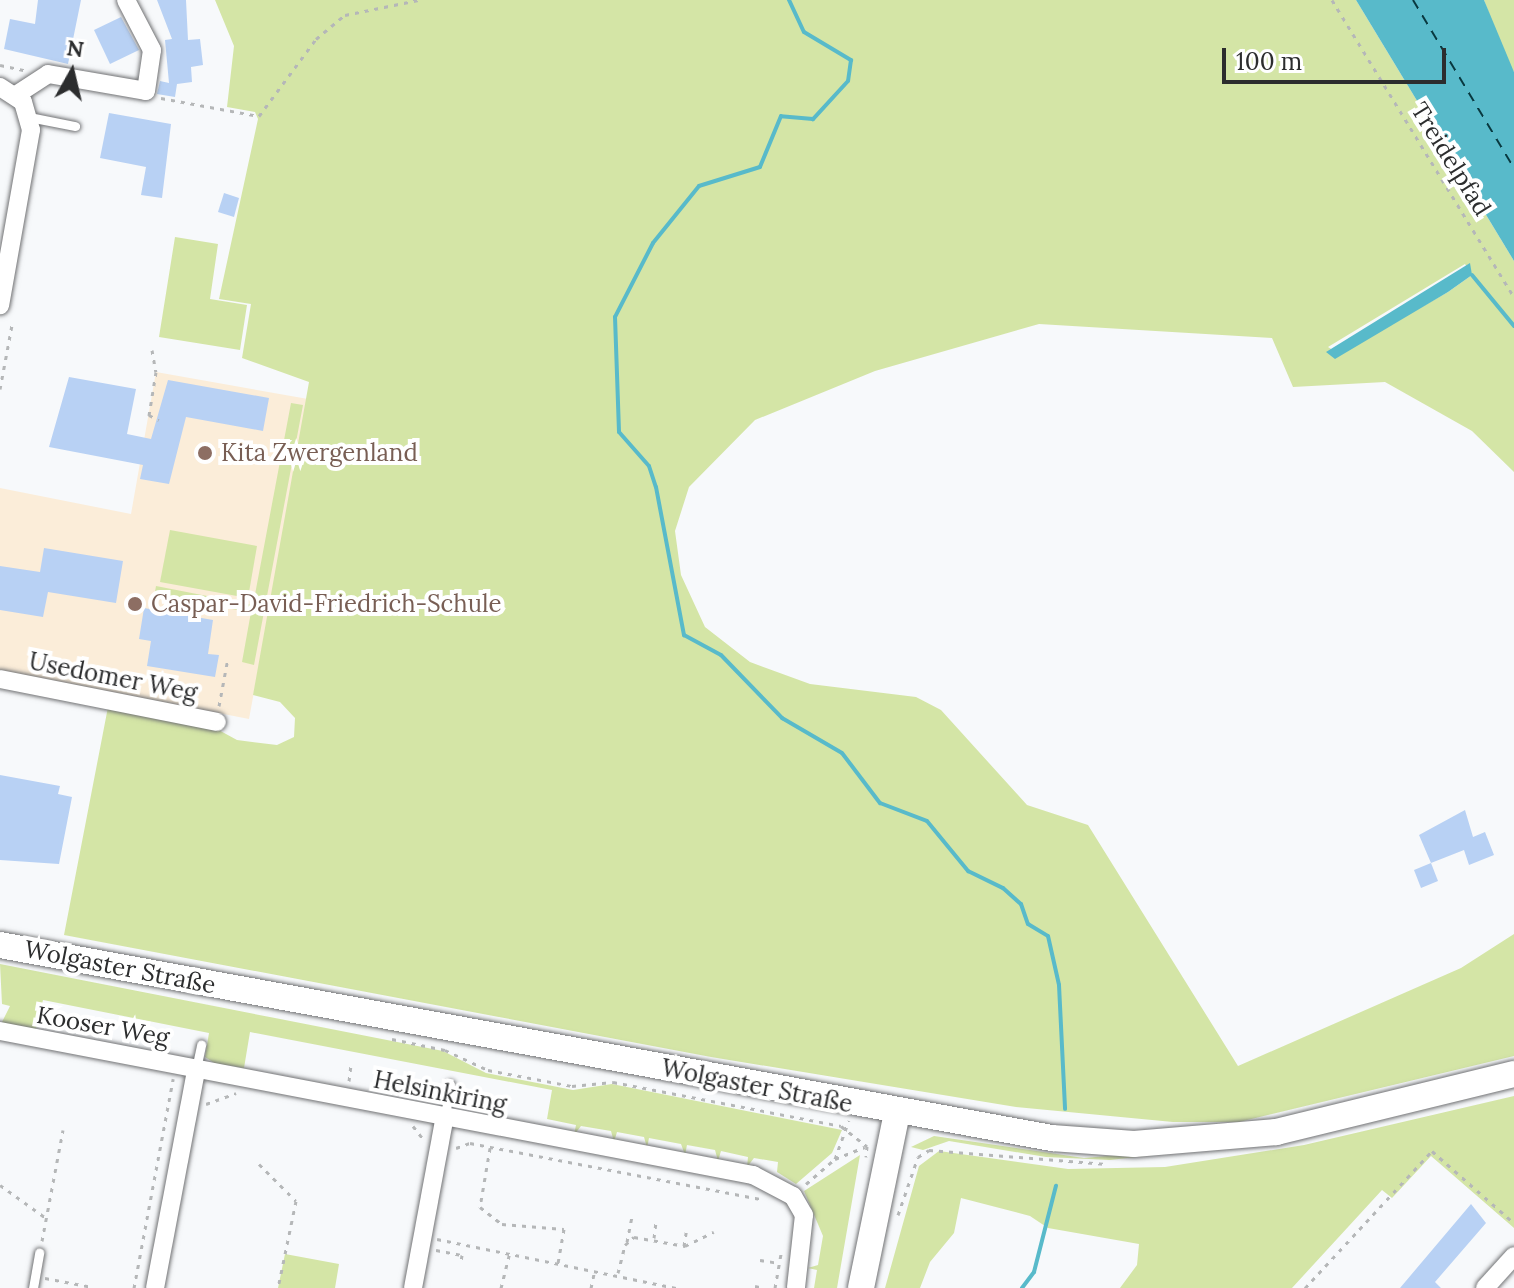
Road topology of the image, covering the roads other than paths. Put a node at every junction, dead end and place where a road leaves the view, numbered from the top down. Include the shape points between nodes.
1 (126, 0) edge
2 (8, 91) edge
3 (29, 117) junction
4 (75, 126) dead end
5 (0, 305) edge
6 (0, 679) edge
7 (217, 722) road end
8 (0, 945) edge
9 (0, 1031) edge
10 (201, 1045) dead end
11 (196, 1070) junction
12 (1514, 1074) edge
13 (450, 1084) dead end
14 (897, 1113) junction
15 (445, 1116) junction
16 (39, 1253) road end
17 (1514, 1256) edge
18 (33, 1288) edge
19 (155, 1288) edge
20 (413, 1288) edge
21 (796, 1288) edge
22 (861, 1288) edge
23 (1485, 1288) edge

1 - 2 street via 152,50 146,91 48,74
2 - 3 street
3 - 4 lane
3 - 5 street
6 - 7 street, Usedomer Weg
8 - 14 main road, Wolgaster Straße
9 - 11 street, Kooser Weg
10 - 11 lane
11 - 15 street, Helsinkiring
11 - 19 street
12 - 14 main road, Wolgaster Straße via 1276,1132 1134,1144
13 - 15 lane
14 - 22 main road
15 - 20 street via 433,1143
15 - 21 street, Helsinkiring via 753,1175 793,1196 807,1233
16 - 18 lane
17 - 23 street

